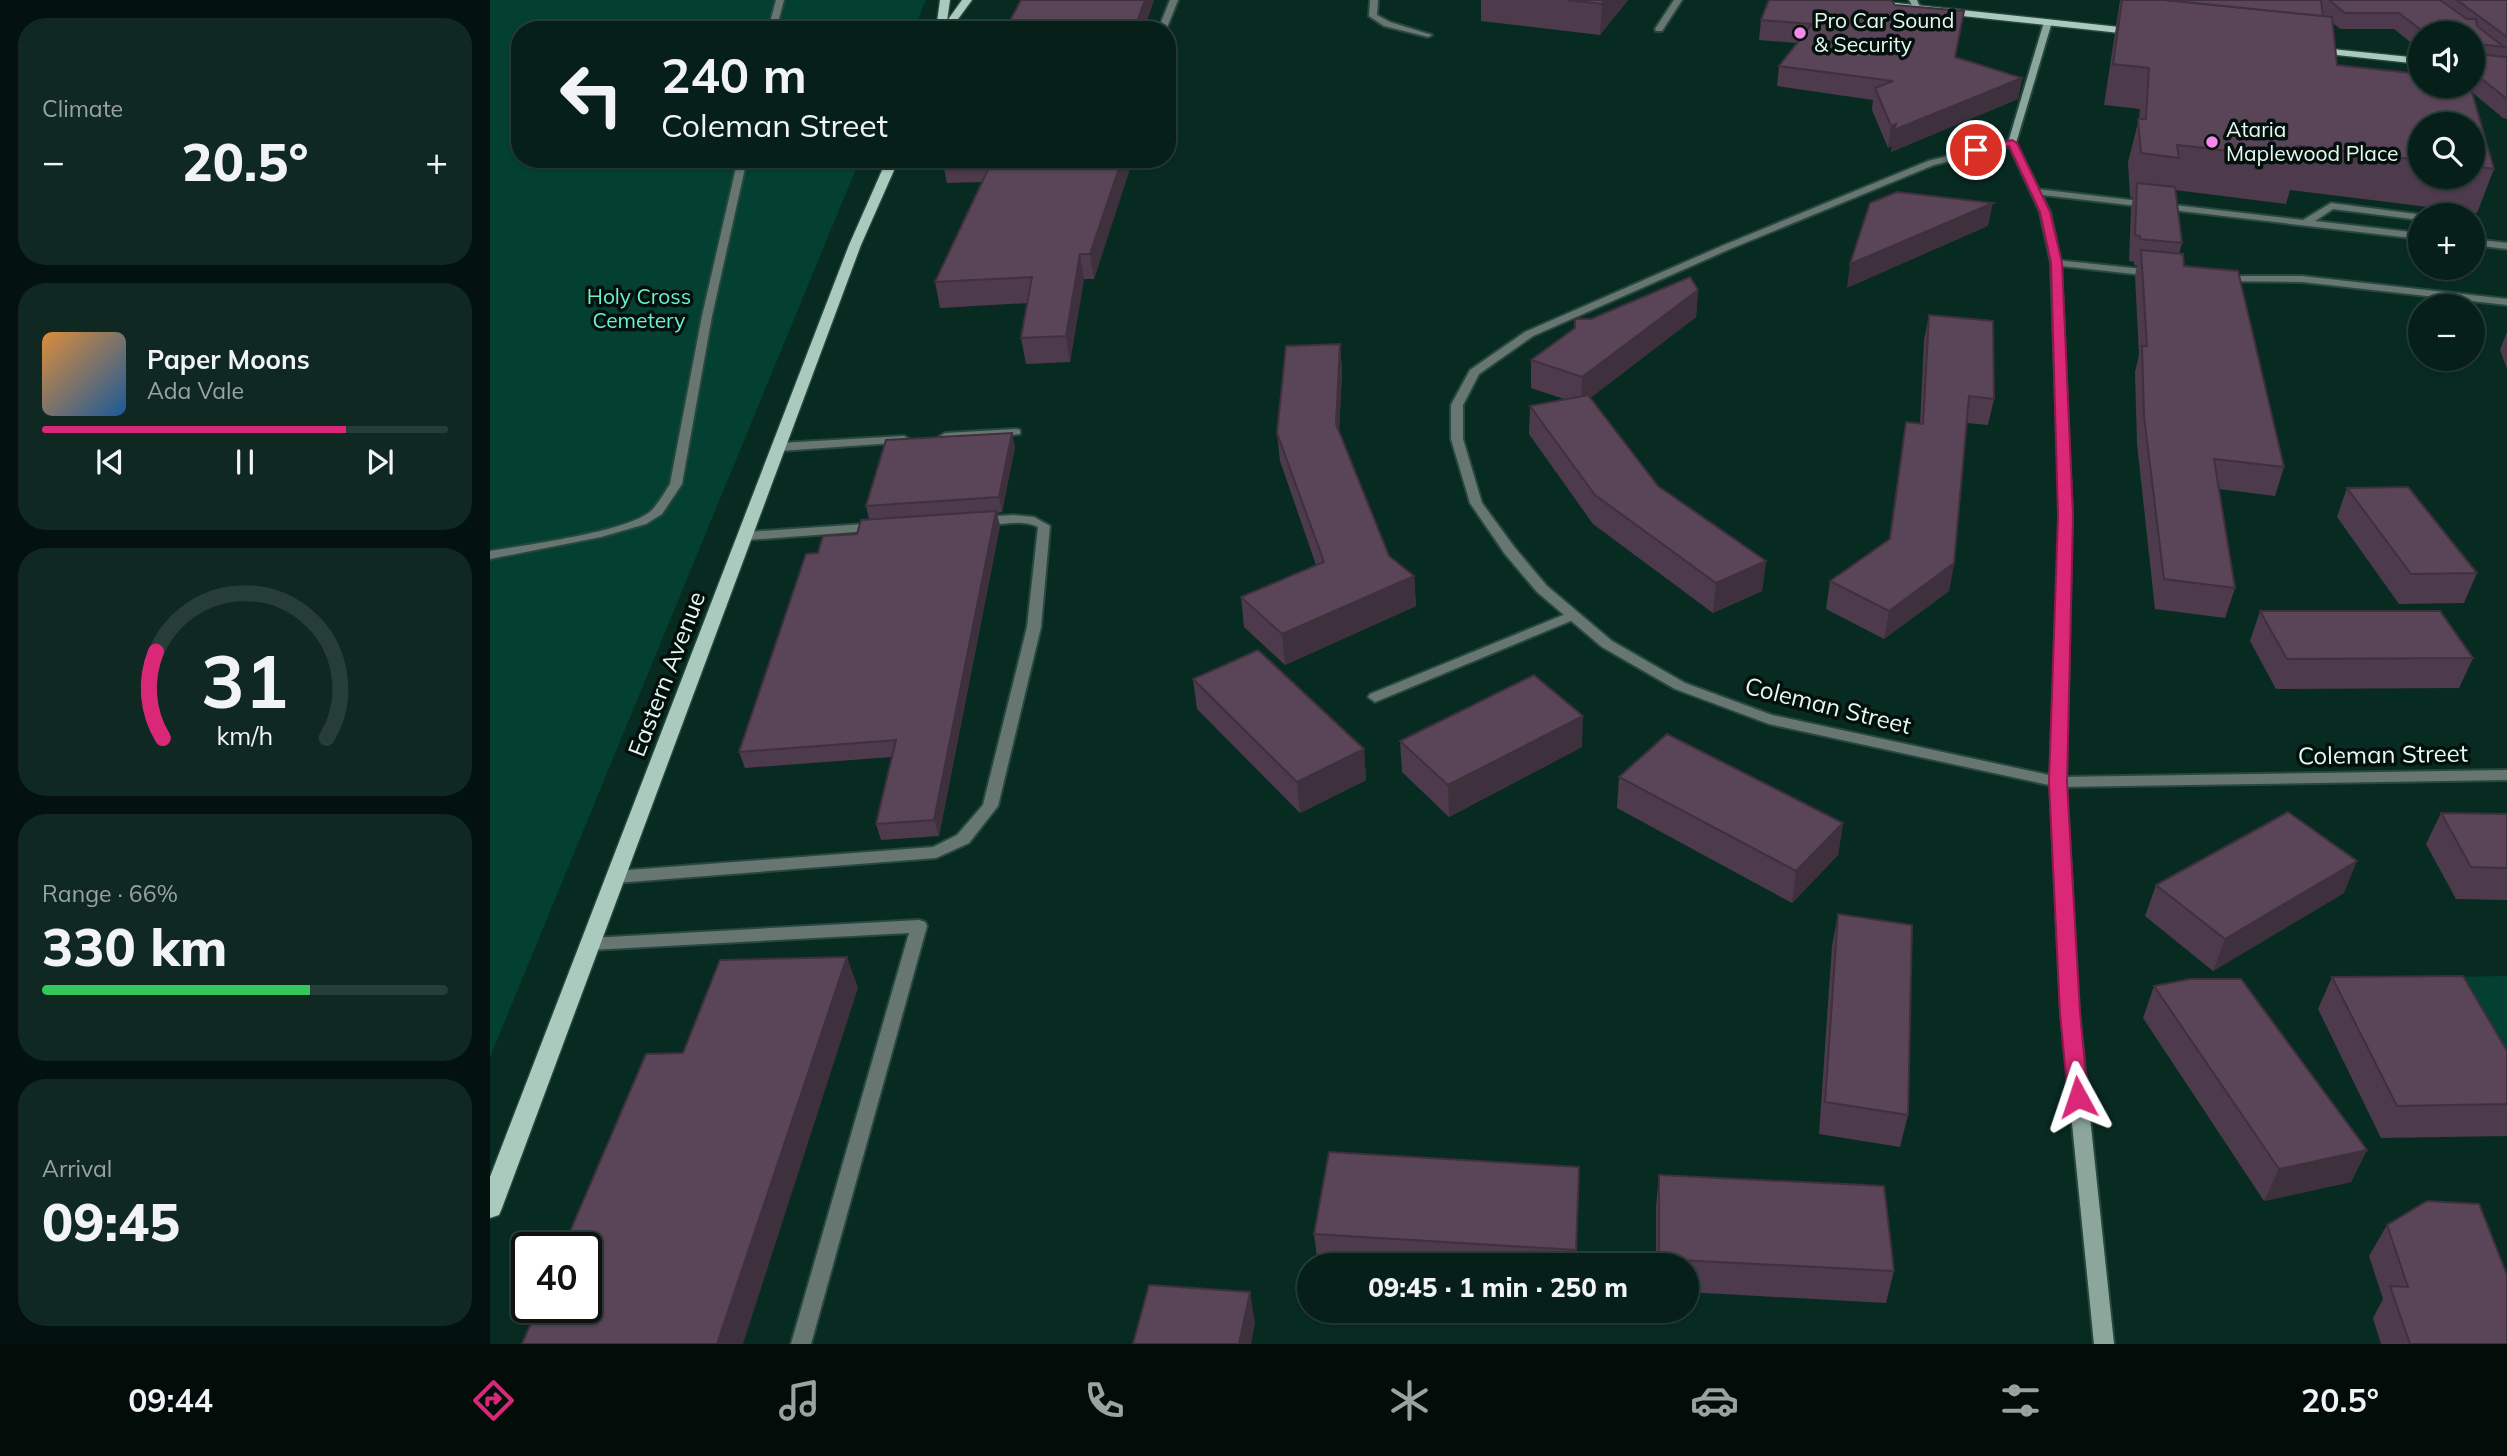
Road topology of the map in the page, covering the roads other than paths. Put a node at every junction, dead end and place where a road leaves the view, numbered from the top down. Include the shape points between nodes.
1 (780, 0) edge
2 (945, 0) edge
3 (967, 0) edge
4 (1174, 0) edge
5 (1374, 0) edge
6 (1678, 0) edge
7 (1843, 0) edge
8 (1915, 4) edge
9 (774, 21) edge
10 (944, 21) edge
11 (950, 21) edge
12 (1165, 21) edge
13 (2048, 22) junction
14 (1660, 29) dead end
15 (2152, 33) edge
16 (1429, 35) dead end
17 (2296, 48) edge
18 (2408, 60) edge
19 (2012, 143) junction
20 (741, 168) edge
21 (889, 168) edge
22 (2037, 192) junction
23 (2408, 216) edge
24 (2305, 223) junction
25 (2408, 235) edge
26 (2485, 243) edge
27 (2507, 246) edge
28 (2056, 263) junction
29 (2164, 274) edge
30 (2204, 278) edge
31 (2507, 303) edge
32 (1016, 432) dead end
33 (937, 437) edge
34 (924, 438) edge
35 (780, 447) junction
36 (970, 522) edge
37 (888, 527) edge
38 (747, 536) junction
39 (490, 555) edge
40 (1573, 615) junction
41 (1375, 696) dead end
42 (2507, 775) edge
43 (2058, 782) junction
44 (616, 877) junction
45 (591, 944) junction
46 (490, 1208) edge
47 (802, 1344) edge
48 (2104, 1344) edge

1 - 9 street
2 - 10 main road
3 - 11 main road
4 - 12 street
5 - 16 street via 1373,16
6 - 14 street
7 - 8 main road
8 - 13 main road
13 - 15 main road
13 - 19 street
17 - 18 main road
19 - 22 street
19 - 40 street, Coleman Street via 1931,163 1727,247 1529,334 1474,372 1457,405 1457,439 1476,503 1542,589
20 - 39 street via 676,484 665,503 652,517 625,526
21 - 35 main road, Eastern Avenue via 855,245
22 - 24 street
22 - 28 street
23 - 24 street via 2331,206
24 - 25 street
26 - 27 street
28 - 29 street
28 - 43 street via 2066,516
30 - 31 street via 2302,279
32 - 33 street
34 - 35 street
35 - 38 main road, Eastern Avenue
36 - 44 street via 1018,518 1037,520 1044,526 1034,627 990,806 963,839 936,852
37 - 38 street
38 - 44 main road, Eastern Avenue
40 - 41 street
40 - 43 street, Coleman Street via 1607,644 1680,686 1769,719
42 - 43 street, Coleman Street
43 - 48 street via 2070,1013
44 - 45 main road, Eastern Avenue
45 - 46 main road, Eastern Avenue
45 - 47 street via 919,926

